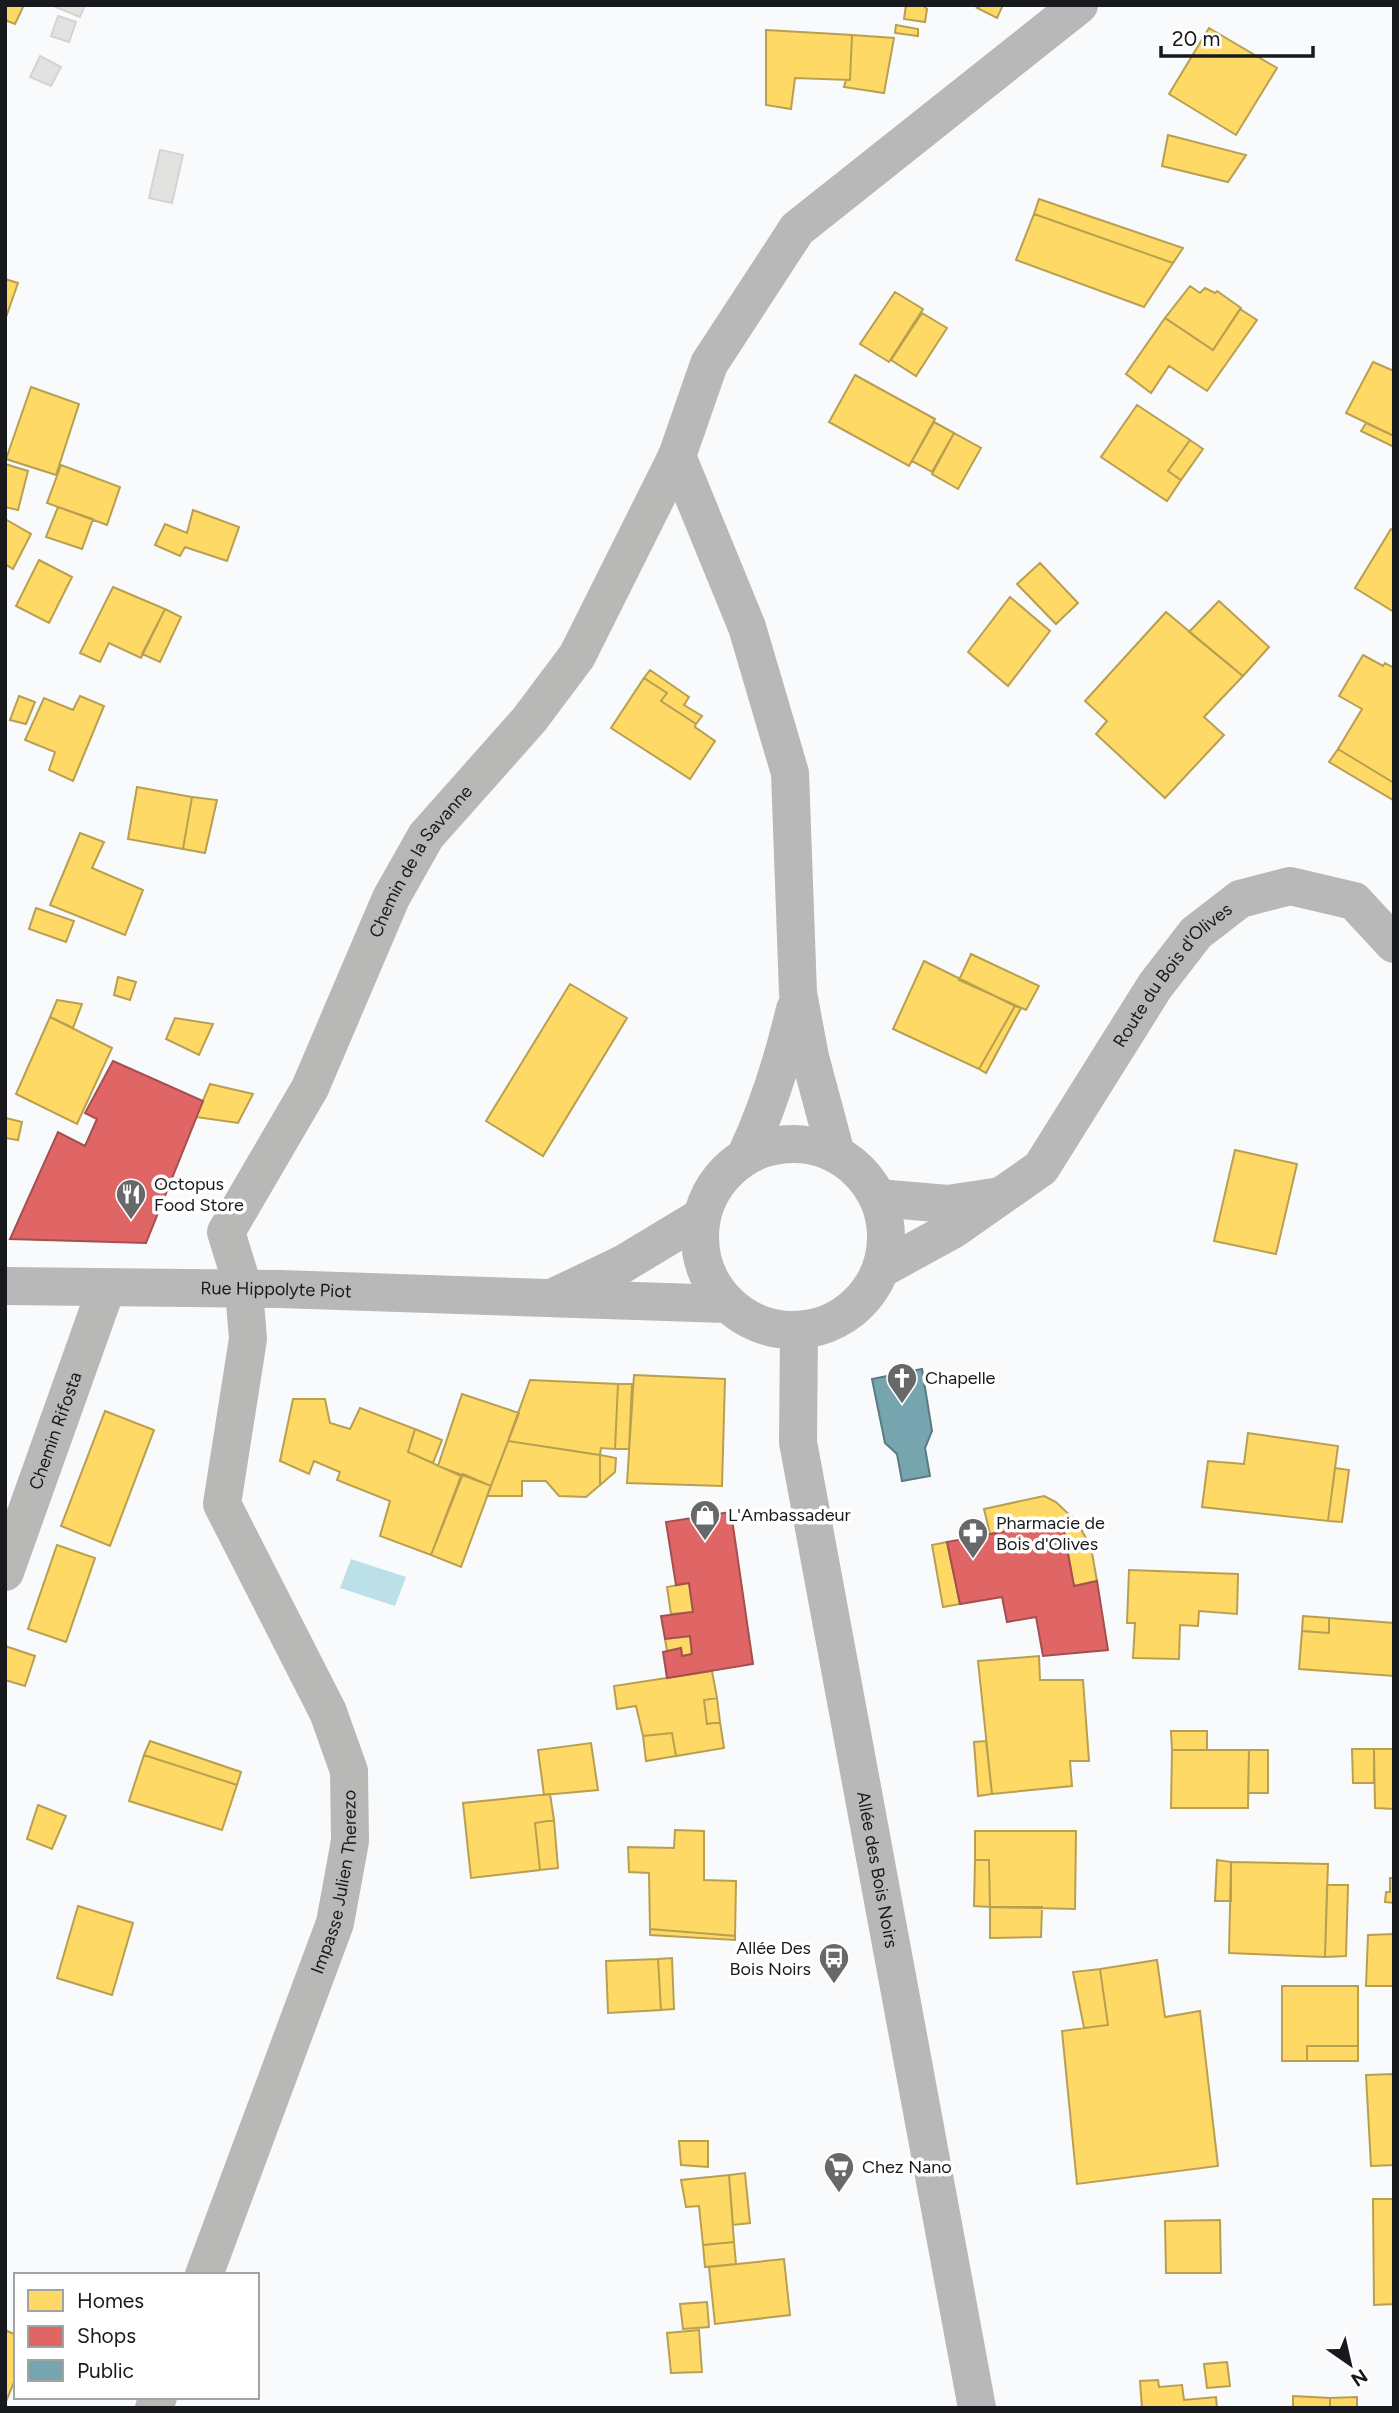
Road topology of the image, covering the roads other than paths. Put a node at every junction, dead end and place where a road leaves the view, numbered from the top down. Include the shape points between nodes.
1 (1079, 5) edge
2 (677, 456) junction
3 (1394, 944) edge
4 (798, 993) junction
5 (836, 1153) junction
6 (746, 1155) junction
7 (1003, 1195) junction
8 (878, 1198) junction
9 (701, 1217) junction
10 (881, 1269) junction
11 (5, 1286) edge
12 (106, 1289) junction
13 (244, 1290) junction
14 (548, 1300) junction
15 (726, 1304) junction
16 (799, 1331) junction
17 (5, 1572) edge
18 (205, 2273) edge
19 (977, 2408) edge

1 - 2 main road via 797,229 709,364
2 - 4 main road via 747,627 790,773
2 - 13 street, Chemin de la Savanne via 577,656 529,720 426,836 391,898 310,1088 226,1233
3 - 7 main road, Route du Bois d'Olives via 1354,901 1290,886 1240,899 1196,933 1155,986 1041,1168
4 - 5 main road
4 - 6 main road via 783,1058
5 - 6 main road via 790,1144
5 - 8 main road via 868,1180
6 - 9 main road via 725,1171
7 - 8 main road, Route du Bois d'Olives via 948,1204
7 - 10 main road, Route du Bois d'Olives via 954,1229
8 - 10 main road via 886,1221
9 - 14 main road, Rue Hippolyte Piot via 623,1264
9 - 15 main road via 702,1264
10 - 16 main road via 868,1293 849,1312 825,1325
11 - 12 main road, Rue Hippolyte Piot
12 - 13 main road, Rue Hippolyte Piot
12 - 17 street, Chemin Rifosta
13 - 14 main road, Rue Hippolyte Piot
13 - 18 street, Impasse Julien Therezo via 248,1339 222,1504 328,1712 349,1771 350,1840 335,1923
14 - 15 main road, Rue Hippolyte Piot
15 - 16 main road via 747,1320 772,1329
16 - 19 main road, Allée des Bois Noirs via 798,1442

